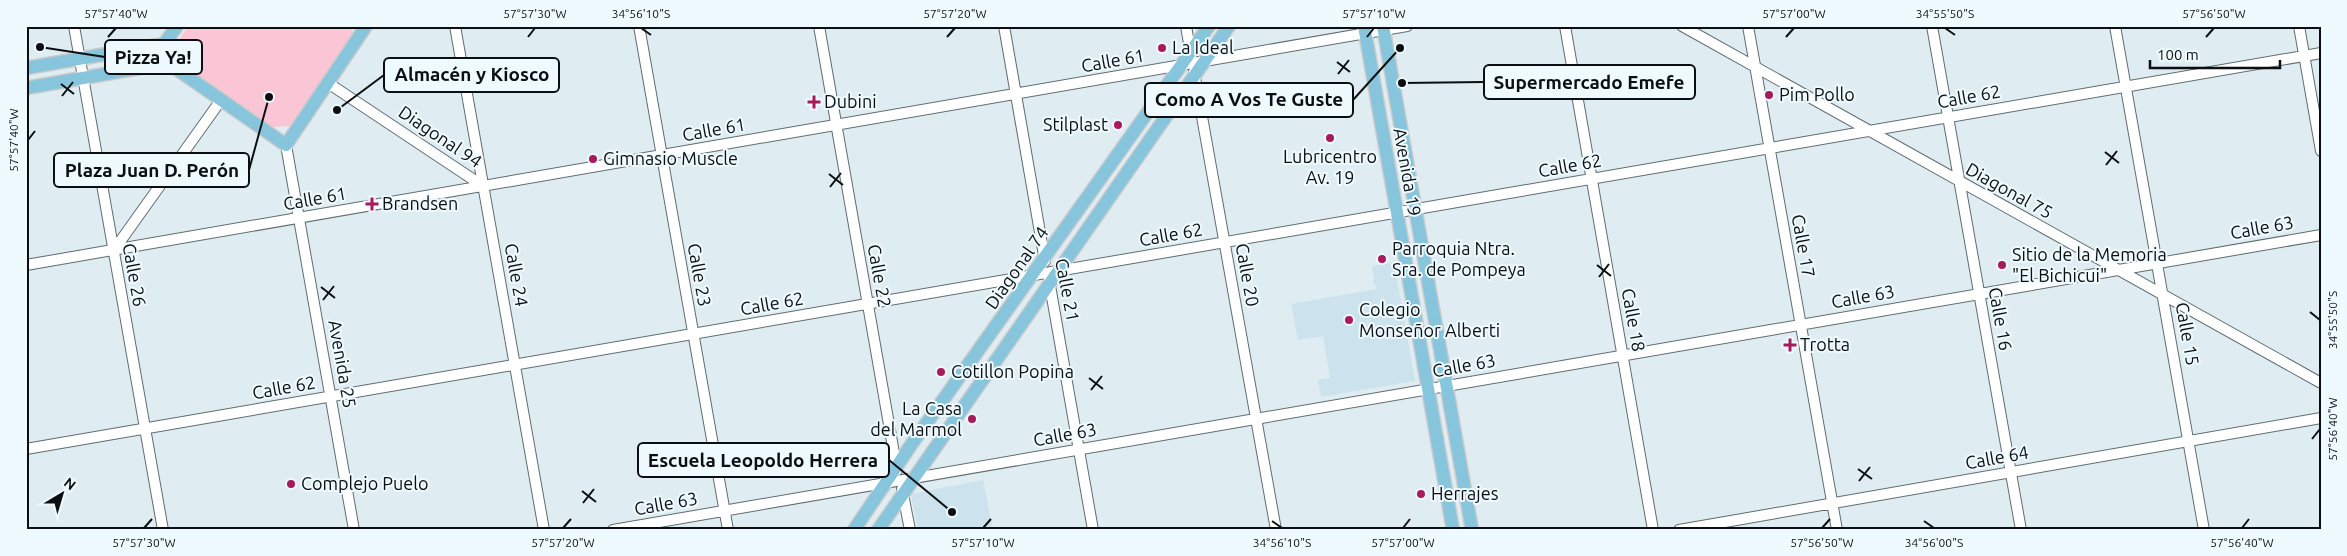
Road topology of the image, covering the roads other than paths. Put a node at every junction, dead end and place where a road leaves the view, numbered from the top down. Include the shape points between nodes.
1 (74, 26) edge
2 (177, 26) edge
3 (455, 26) edge
4 (639, 26) edge
5 (819, 26) edge
6 (1004, 26) edge
7 (1186, 26) edge
8 (1209, 26) edge
9 (1229, 26) edge
10 (1407, 26) edge
11 (1565, 26) edge
12 (1682, 26) edge
13 (1748, 26) edge
14 (1932, 26) edge
15 (2115, 26) edge
16 (2299, 26) edge
17 (368, 27) edge
18 (1383, 28) edge
19 (1364, 30) edge
20 (164, 44) junction
21 (2321, 53) edge
22 (2304, 56) junction
23 (80, 59) junction
24 (1193, 63) junction
25 (168, 64) junction
26 (26, 68) edge
27 (1757, 68) junction
28 (83, 78) junction
29 (328, 82) junction
30 (2126, 86) junction
31 (26, 88) edge
32 (1016, 94) junction
33 (221, 100) junction
34 (1948, 117) junction
35 (836, 125) junction
36 (1867, 130) junction
37 (286, 145) junction
38 (1769, 148) junction
39 (2321, 151) edge
40 (662, 155) junction
41 (1592, 179) junction
42 (1961, 182) junction
43 (483, 186) junction
44 (1416, 209) junction
45 (1397, 212) junction
46 (299, 218) junction
47 (2321, 235) edge
48 (1225, 242) junction
49 (114, 250) junction
50 (1044, 259) junction
51 (2157, 263) junction
52 (26, 265) edge
53 (2118, 270) junction
54 (1034, 274) junction
55 (1052, 276) junction
56 (1979, 294) junction
57 (2163, 296) junction
58 (867, 304) junction
59 (1800, 325) junction
60 (693, 334) junction
61 (1622, 355) junction
62 (515, 365) junction
63 (2321, 383) edge
64 (1447, 386) junction
65 (1428, 389) junction
66 (331, 396) junction
67 (2321, 418) edge
68 (1256, 419) junction
69 (145, 429) junction
70 (2188, 442) junction
71 (26, 449) edge
72 (1079, 449) junction
73 (896, 467) junction
74 (2011, 472) junction
75 (914, 478) junction
76 (900, 480) junction
77 (886, 482) junction
78 (903, 493) junction
79 (1832, 503) junction
80 (724, 510) junction
81 (163, 530) edge
82 (354, 530) edge
83 (544, 530) edge
84 (613, 530) edge
85 (728, 530) edge
86 (854, 530) edge
87 (878, 530) edge
88 (910, 530) edge
89 (1093, 530) edge
90 (1276, 530) edge
91 (1453, 530) edge
92 (1472, 530) edge
93 (1653, 530) edge
94 (1679, 530) edge
95 (1837, 530) edge
96 (2021, 530) edge
97 (2204, 530) edge

1 - 23 street, Calle 26
2 - 20 main road
3 - 43 street, Calle 24
4 - 40 street, Calle 23
5 - 35 street, Calle 22
6 - 32 street, Calle 21
7 - 24 street, Calle 20
8 - 24 main road, Diagonal 74
9 - 24 main road, Diagonal 74
10 - 18 street, Calle 61
11 - 41 street, Calle 18
12 - 27 street, Diagonal 75
13 - 27 street, Calle 17
14 - 34 street, Calle 16
15 - 30 street, Calle 15
16 - 22 street
17 - 29 main road
18 - 19 street, Calle 61
18 - 44 main road, Avenida 19
19 - 24 street, Calle 61
19 - 45 main road, Avenida 19
20 - 23 main road
20 - 25 main road
21 - 22 street, Calle 62
22 - 30 street, Calle 62
22 - 39 street
23 - 26 main road
23 - 28 street, Calle 26
24 - 32 street, Calle 61
24 - 48 street, Calle 20
24 - 50 main road, Diagonal 74
24 - 55 main road, Diagonal 74
25 - 28 main road
25 - 33 main road
27 - 36 street, Diagonal 75
27 - 38 street, Calle 17
28 - 31 main road
28 - 49 street, Calle 26
29 - 37 main road
29 - 43 street, Diagonal 94
30 - 34 street, Calle 62
30 - 51 street, Calle 15
32 - 35 street, Calle 61
32 - 50 street, Calle 21
33 - 37 main road
33 - 49 street
34 - 36 street, Calle 62
34 - 42 street, Calle 16
35 - 40 street, Calle 61
35 - 58 street, Calle 22
36 - 38 street, Calle 62
36 - 42 street, Diagonal 75
37 - 46 street, Avenida 25
38 - 41 street, Calle 62
38 - 59 street, Calle 17
40 - 43 street, Calle 61
40 - 60 street, Calle 23
41 - 44 street, Calle 62
41 - 61 street, Calle 18
42 - 53 street, Diagonal 75
42 - 56 street, Calle 16
43 - 46 street, Calle 61
43 - 62 street, Calle 24
44 - 45 street, Calle 62
44 - 64 main road, Avenida 19
45 - 48 street, Calle 62
45 - 65 main road, Avenida 19
46 - 49 street, Calle 61
46 - 66 street, Avenida 25
47 - 51 street, Calle 63
48 - 55 street, Calle 62
48 - 68 street, Calle 20
49 - 52 street, Calle 61
49 - 69 street, Calle 26
50 - 54 main road, Diagonal 74
50 - 55 street, Calle 21
51 - 53 street, Calle 63
51 - 57 street, Calle 15
53 - 56 street, Calle 63
53 - 57 street, Diagonal 75
54 - 55 street, Calle 62
54 - 58 street, Calle 62
54 - 73 main road, Diagonal 74
55 - 72 street, Calle 21
55 - 75 main road, Diagonal 74
56 - 59 street, Calle 63
56 - 74 street, Calle 16
57 - 63 street, Diagonal 75
57 - 70 street, Calle 15
58 - 60 street, Calle 62
58 - 73 street, Calle 22
59 - 61 street, Calle 63
59 - 79 street, Calle 17
60 - 62 street, Calle 62
60 - 80 street, Calle 23
61 - 64 street, Calle 63
61 - 93 street, Calle 18
62 - 66 street, Calle 62
62 - 83 street, Calle 24
64 - 65 street, Calle 63
64 - 92 main road, Avenida 19
65 - 68 street, Calle 63
65 - 91 main road, Avenida 19
66 - 69 street, Calle 62
66 - 82 street, Avenida 25
67 - 70 street, Calle 64
68 - 72 street, Calle 63
68 - 90 street, Calle 20
69 - 71 street, Calle 62
69 - 81 street, Calle 26
70 - 74 street, Calle 64
70 - 97 street, Calle 15
72 - 75 street, Calle 63
72 - 89 street, Calle 21
73 - 76 street, Calle 22
73 - 77 main road, Diagonal 74
74 - 79 street, Calle 64
74 - 96 street, Calle 16
75 - 76 street, Calle 63
75 - 78 main road, Diagonal 74
76 - 77 street, Calle 63
76 - 78 street, Calle 22
77 - 80 street, Calle 63
77 - 86 main road, Diagonal 74
78 - 87 main road, Diagonal 74
78 - 88 street, Calle 22
79 - 94 street, Calle 64
79 - 95 street, Calle 17
80 - 84 street, Calle 63
80 - 85 street, Calle 23

